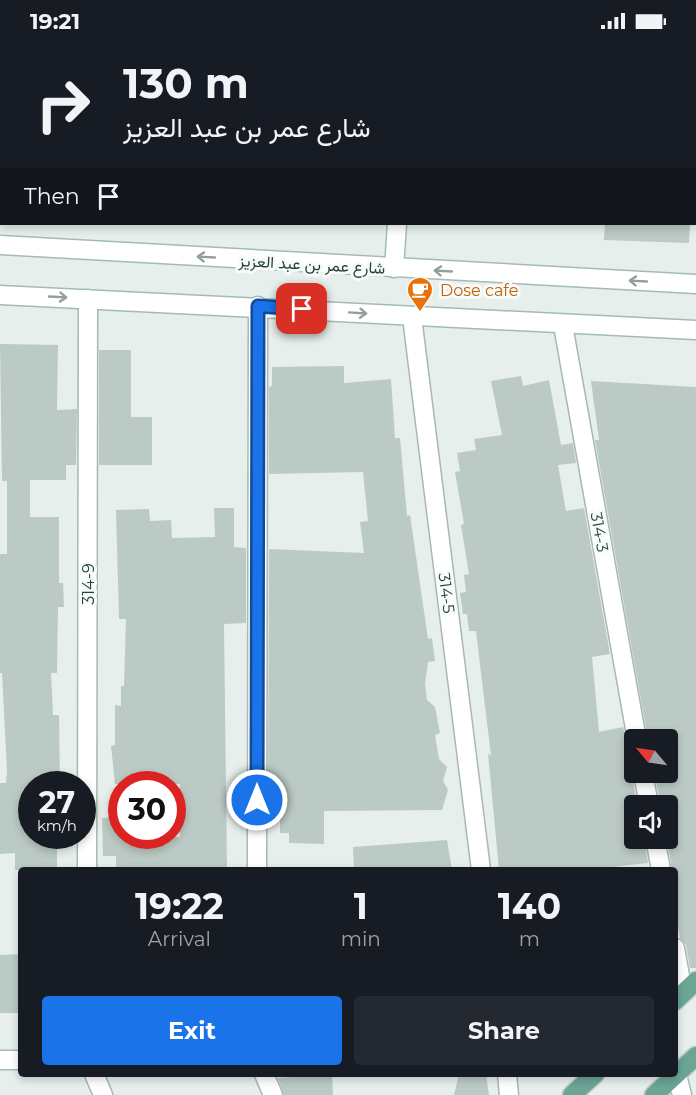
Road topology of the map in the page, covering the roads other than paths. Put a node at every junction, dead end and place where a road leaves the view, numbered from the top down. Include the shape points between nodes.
1 (396, 225) edge
2 (0, 245) edge
3 (394, 268) junction
4 (696, 284) edge
5 (0, 295) edge
6 (88, 298) junction
7 (258, 306) junction
8 (412, 317) junction
9 (563, 324) junction
10 (696, 330) edge
11 (636, 729) edge
12 (657, 849) edge
13 (87, 867) edge
14 (257, 867) edge
15 (481, 867) edge
16 (660, 867) edge
17 (678, 961) edge
18 (685, 992) edge
19 (696, 1056) edge
20 (0, 1060) edge
21 (18, 1060) edge
22 (678, 1074) edge
23 (95, 1077) edge
24 (265, 1077) edge
25 (507, 1077) edge
26 (592, 1077) edge
27 (675, 1077) edge
28 (678, 1077) edge
29 (104, 1095) edge
30 (273, 1095) edge
31 (509, 1095) edge
32 (572, 1095) edge
33 (654, 1095) edge
34 (682, 1095) edge

1 - 3 street
3 -> 2 street, شارع عمر بن عبد العزيز
4 -> 3 street, شارع عمر بن عبد العزيز
5 -> 6 street
6 - 7 street
6 - 13 street, 314-9
7 -> 8 street
7 - 14 street
8 - 9 street
8 - 15 street, 314-5
9 - 10 street
9 - 11 street, 314-3
12 - 16 street
17 - 18 street
19 - 22 main road
20 - 21 street
23 - 29 street
24 - 30 street
25 - 31 street
26 - 32 main road
27 - 33 main road
28 - 34 street

